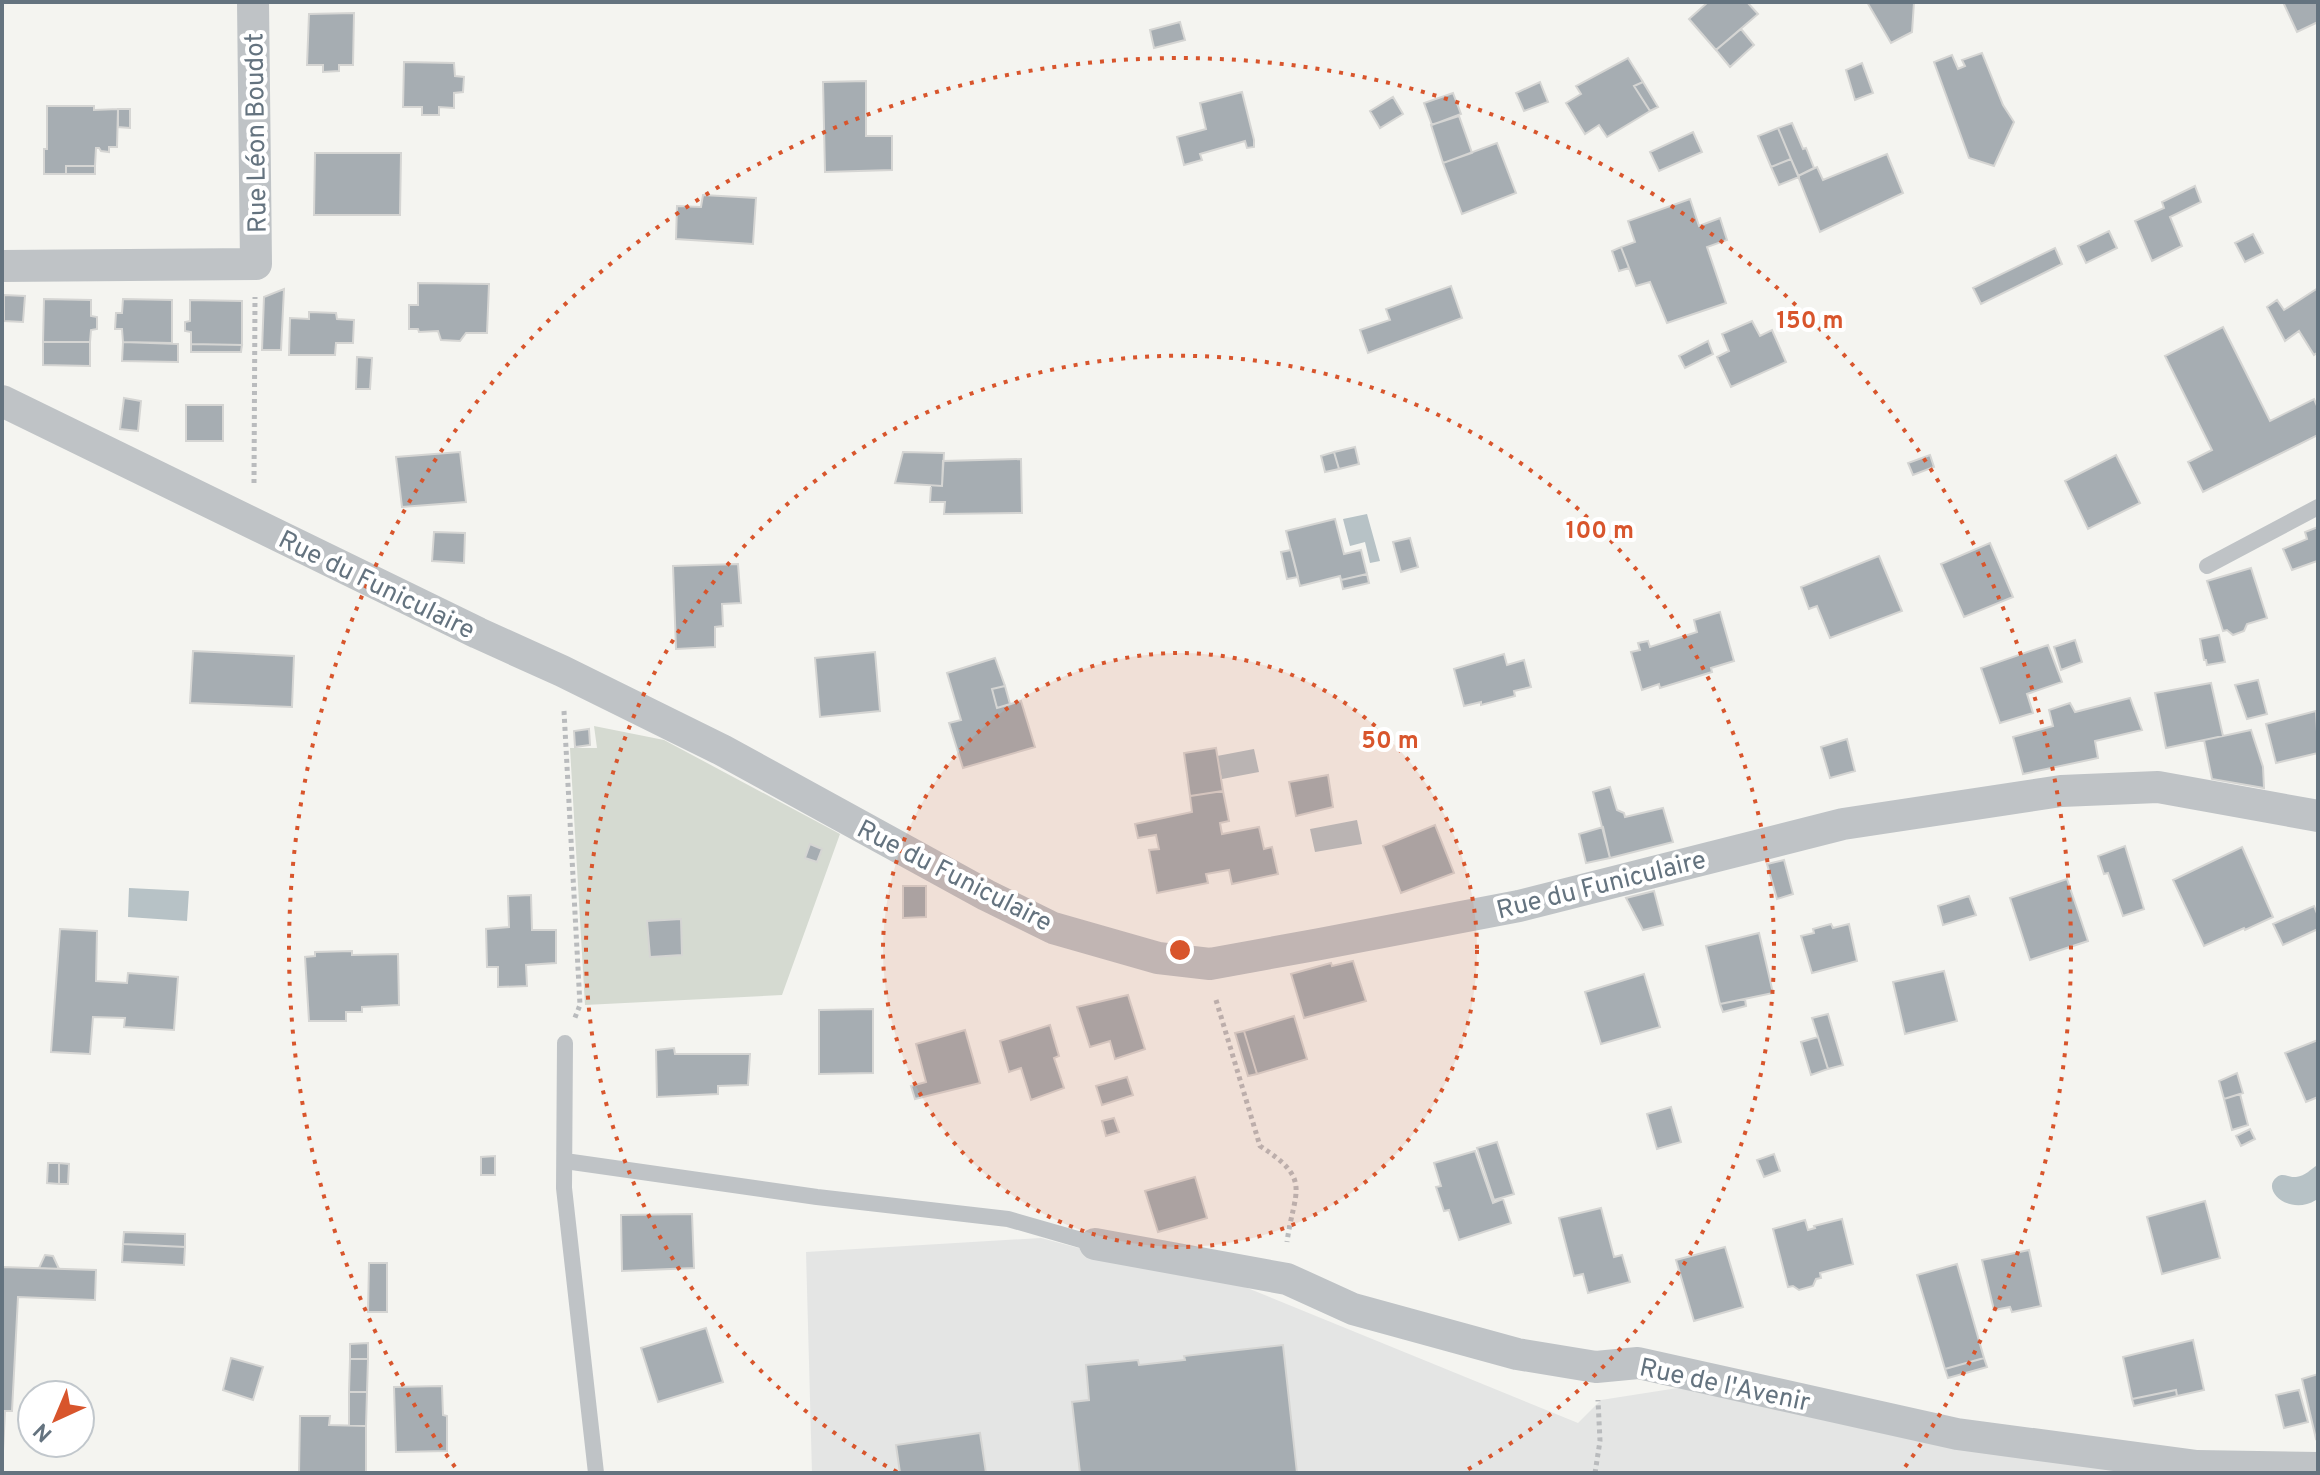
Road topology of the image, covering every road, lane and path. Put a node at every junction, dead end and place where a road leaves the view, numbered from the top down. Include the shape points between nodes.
1 (253, 2) edge
2 (256, 264) junction
3 (2, 266) edge
4 (2, 401) edge
5 (2318, 507) edge
6 (249, 521) junction
7 (2207, 566) dead end
8 (562, 671) junction
9 (2318, 816) edge
10 (1214, 992) dead end
11 (565, 1043) joint
12 (565, 1161) junction
13 (1095, 1244) joint
14 (1287, 1279) junction
15 (1598, 1404) dead end
16 (2318, 1468) edge
17 (596, 1473) edge
18 (1595, 1473) edge

1 - 2 street, Rue Léon Boudot
2 - 3 street
2 - 6 path via 254,501
4 - 6 street, Rue du Funiculaire
5 - 7 lane
6 - 8 street, Rue du Funiculaire
8 - 9 street, Rue du Funiculaire via 722,750 1053,928 1158,958 1210,964 1519,906 1843,824 2061,791 2158,787
8 - 11 path via 580,1005
10 - 14 path via 1260,1146 1281,1160 1297,1182 1287,1239
11 - 12 lane
12 - 13 lane via 1008,1219
12 - 17 lane
13 - 14 street, Rue de l'Avenir
14 - 16 street, Rue de l'Avenir via 1353,1309 1517,1354 1596,1367 1638,1363 1957,1434 2197,1466
15 - 18 path

